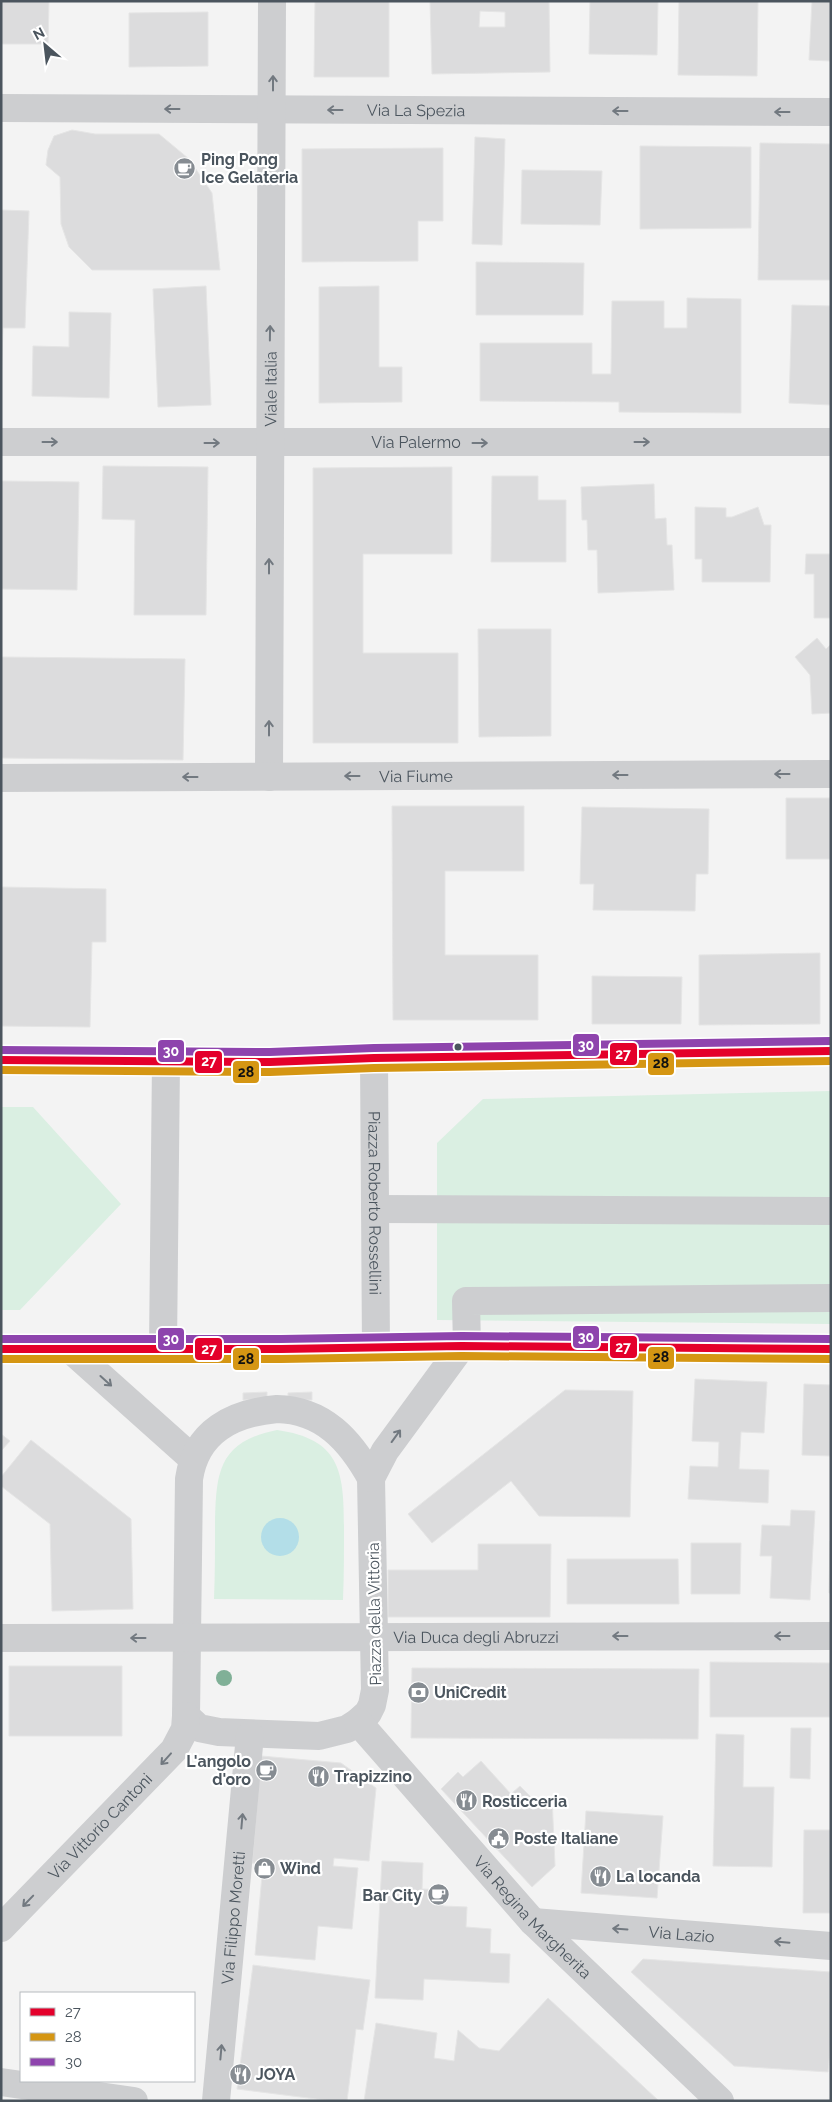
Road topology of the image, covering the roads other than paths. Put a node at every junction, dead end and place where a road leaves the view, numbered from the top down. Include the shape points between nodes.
1 (272, 1) edge
2 (1, 108) edge
3 (273, 110) junction
4 (831, 112) edge
5 (1, 442) edge
6 (831, 442) edge
7 (269, 443) junction
8 (831, 774) edge
9 (269, 777) junction
10 (1, 778) edge
11 (831, 1051) edge
12 (374, 1058) junction
13 (1, 1060) edge
14 (166, 1061) junction
15 (375, 1209) junction
16 (831, 1211) edge
17 (831, 1298) edge
18 (465, 1346) junction
19 (1, 1348) edge
20 (163, 1348) junction
21 (70, 1349) junction
22 (376, 1349) junction
23 (831, 1349) edge
24 (194, 1459) junction
25 (371, 1478) junction
26 (374, 1636) junction
27 (831, 1636) edge
28 (1, 1638) edge
29 (187, 1638) junction
30 (186, 1716) junction
31 (358, 1722) junction
32 (250, 1735) junction
33 (533, 1922) junction
34 (1, 1928) edge
35 (831, 1946) edge
36 (1, 2082) edge
37 (134, 2101) edge
38 (216, 2101) edge
39 (720, 2101) edge

3 -> 1 street, Viale Italia
3 -> 2 street, Via La Spezia
4 -> 3 street, Via La Spezia
7 -> 3 street, Viale Italia
5 -> 7 street, Via Palermo
7 -> 6 street, Via Palermo
9 -> 7 street, Viale Italia
8 -> 9 street, Via Fiume
9 -> 10 street, Via Fiume
11 - 12 street
12 - 14 street
12 - 15 street, Piazza Roberto Rossellini
13 - 14 street
14 - 20 street
15 - 16 street
15 - 22 street, Piazza Roberto Rossellini
17 - 18 street via 466,1301
18 - 22 street
18 - 23 street
25 -> 18 street via 385,1451
19 - 21 street
20 - 21 street
20 - 22 street
21 -> 24 street
24 - 25 street via 208,1437 225,1422 258,1411 290,1410 319,1418 335,1431
24 - 29 street via 189,1479
25 - 26 street, Piazza della Vittoria
27 -> 26 street, Via Duca degli Abruzzi
26 - 29 street, Via Duca degli Abruzzi
26 - 31 street, Piazza della Vittoria via 375,1690 368,1714
29 -> 28 street, Via Duca degli Abruzzi
29 - 30 street
30 - 32 street, Piazza della Vittoria via 199,1728
30 -> 34 street, Via Vittorio Cantoni via 185,1730 174,1750
31 - 32 street, Piazza della Vittoria via 347,1729 318,1736
31 - 33 street, Via Regina Margherita
38 -> 32 street, Via Filippo Moretti
35 -> 33 street, Via Lazio
33 - 39 street, Via Regina Margherita
36 - 37 street

